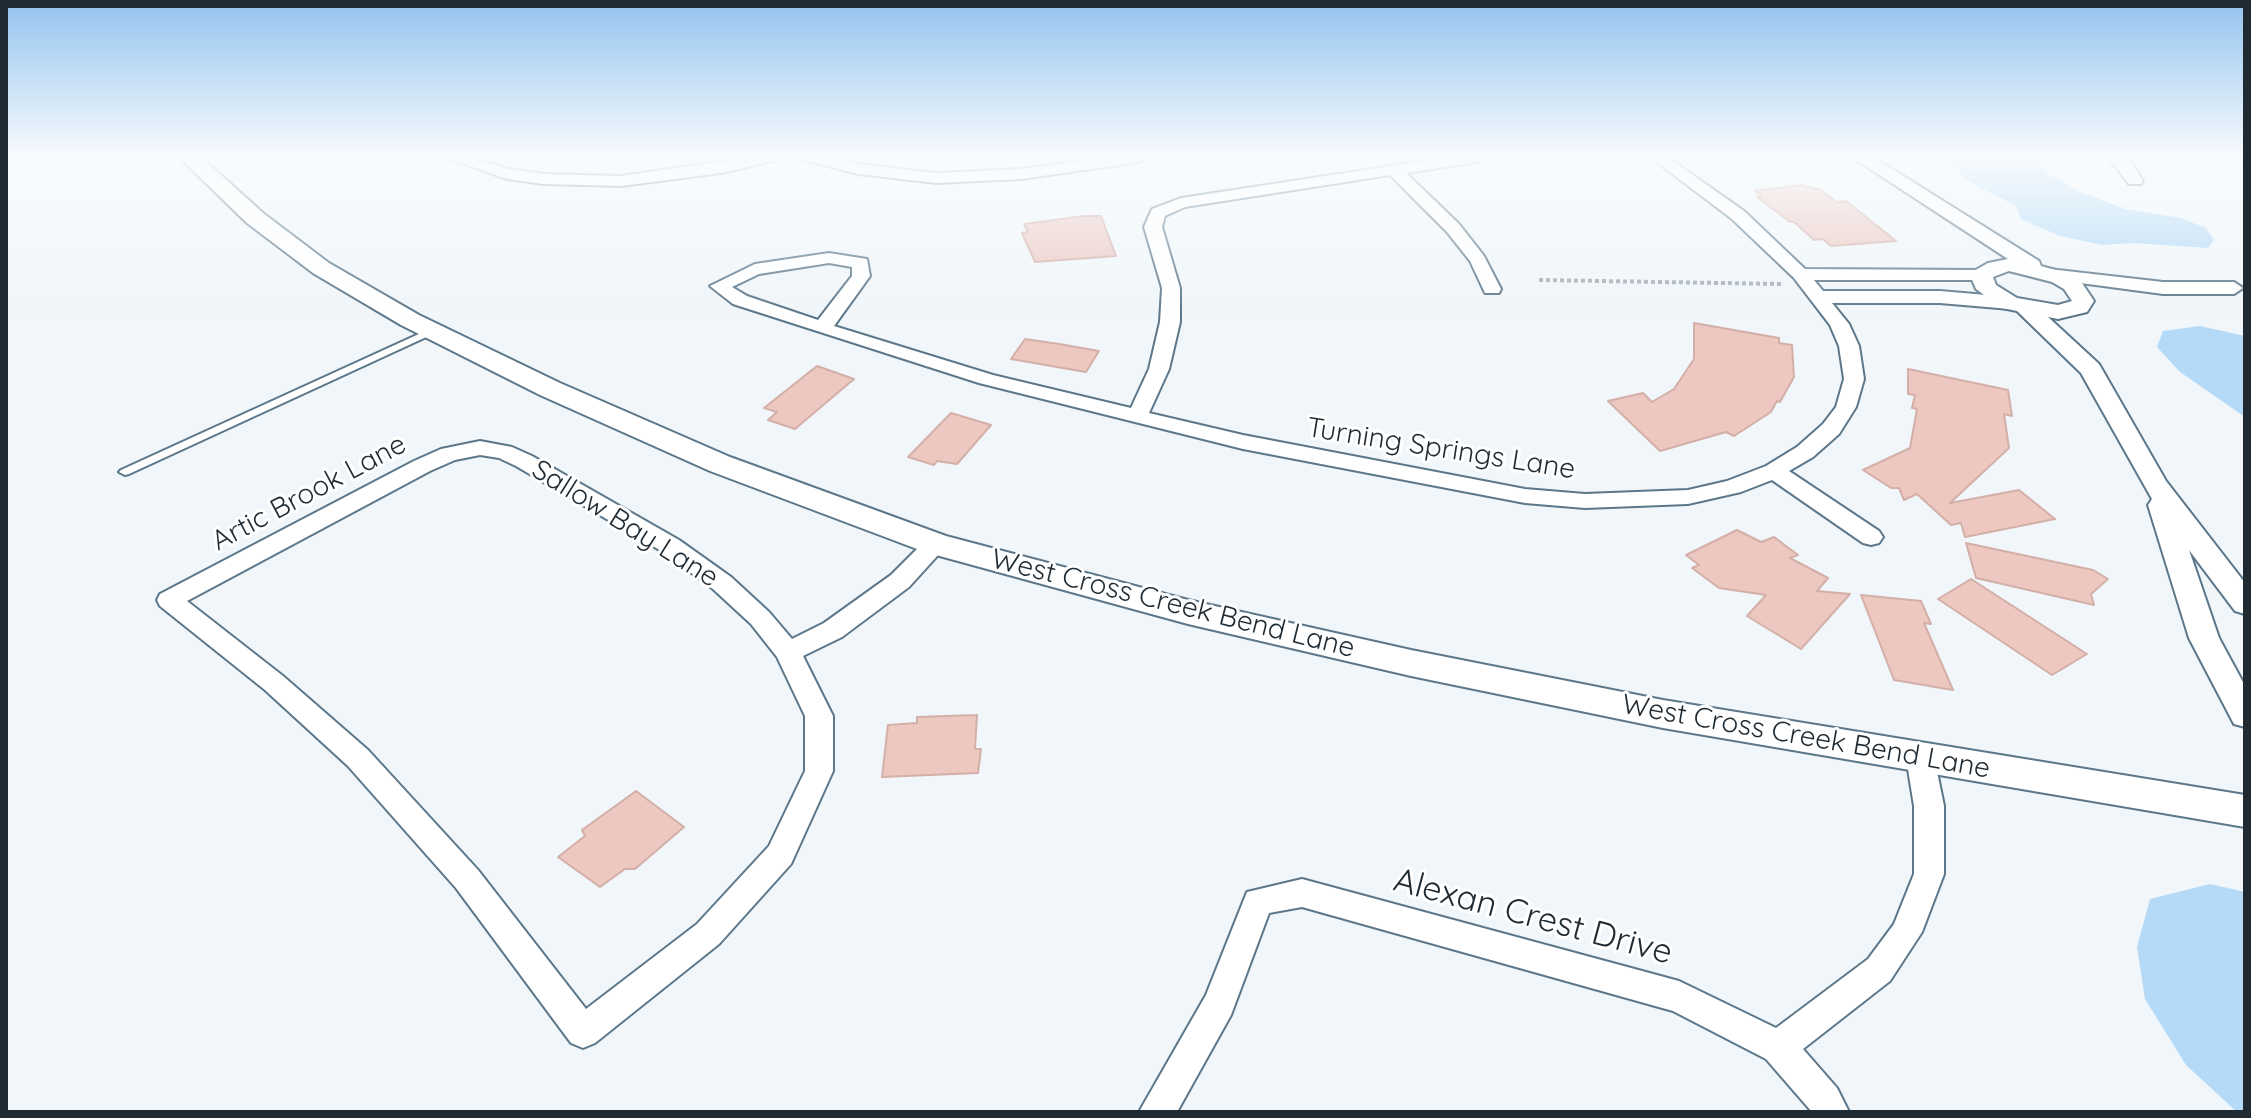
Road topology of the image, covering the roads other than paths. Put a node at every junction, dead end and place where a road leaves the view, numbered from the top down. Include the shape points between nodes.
1 (245, 209) edge
2 (1167, 209) edge
3 (1434, 209) edge
4 (1730, 209) edge
5 (1942, 209) edge
6 (1959, 220) junction
7 (1984, 272) junction
8 (2046, 272) junction
9 (1792, 279) junction
10 (2241, 286) edge
11 (2163, 288) junction
12 (1492, 289) dead end
13 (1819, 297) junction
14 (2018, 306) junction
15 (2077, 306) junction
16 (822, 328) junction
17 (432, 331) junction
18 (2091, 369) junction
19 (1137, 417) junction
20 (480, 448) joint
21 (1774, 471) junction
22 (125, 472) dead end
23 (2155, 485) junction
24 (1871, 537) dead end
25 (936, 544) junction
26 (2245, 604) edge
27 (788, 652) junction
28 (2245, 715) edge
29 (1920, 757) junction
30 (2245, 811) edge
31 (583, 1032) joint
32 (1778, 1047) junction
33 (1157, 1112) edge
34 (1831, 1112) edge

1 - 17 main road, West Cross Creek Bend Lane via 321,268
2 - 19 street via 1158,213 1153,227 1171,288 1170,322 1159,369
3 - 12 street via 1478,260
4 - 9 street, Turning Springs Lane
5 - 6 street
6 - 7 street
6 - 8 street
7 - 8 street via 2009,265
7 - 9 street
7 - 14 street via 1987,289
8 - 11 street
8 - 15 street via 2072,285
9 - 13 street, Turning Springs Lane
10 - 11 street
11 - 15 street
13 - 14 street via 1940,297
13 - 21 street, Turning Springs Lane via 1849,346 1854,379 1846,407 1831,429
14 - 15 street
14 - 18 street
15 - 18 street
16 - 16 street, Turning Springs Lane via 861,276 861,263 829,258 755,269 719,286 740,300
16 - 19 street, Turning Springs Lane via 986,379
17 - 22 lane
17 - 25 main road, West Cross Creek Bend Lane via 720,464
18 - 23 street
19 - 21 street, Turning Springs Lane via 1258,446 1525,496 1585,501 1688,497
20 - 27 street, Sallow Bay Lane via 524,461 671,546 722,583
20 - 31 street, Artic Brook Lane via 422,466 169,600 358,758 467,879
21 - 24 street
23 - 26 street
23 - 28 street via 2204,638
25 - 27 street via 900,581 833,630
25 - 29 main road, West Cross Creek Bend Lane via 1188,612 1411,663 1663,714
27 - 31 street, Sallow Bay Lane via 819,716 819,771 780,855 708,934
29 - 30 main road, West Cross Creek Bend Lane
29 - 32 street via 1929,806 1929,874 1906,932 1879,970
32 - 33 street, Alexan Crest Drive via 1679,997 1302,893 1258,902 1219,1004
32 - 34 street

